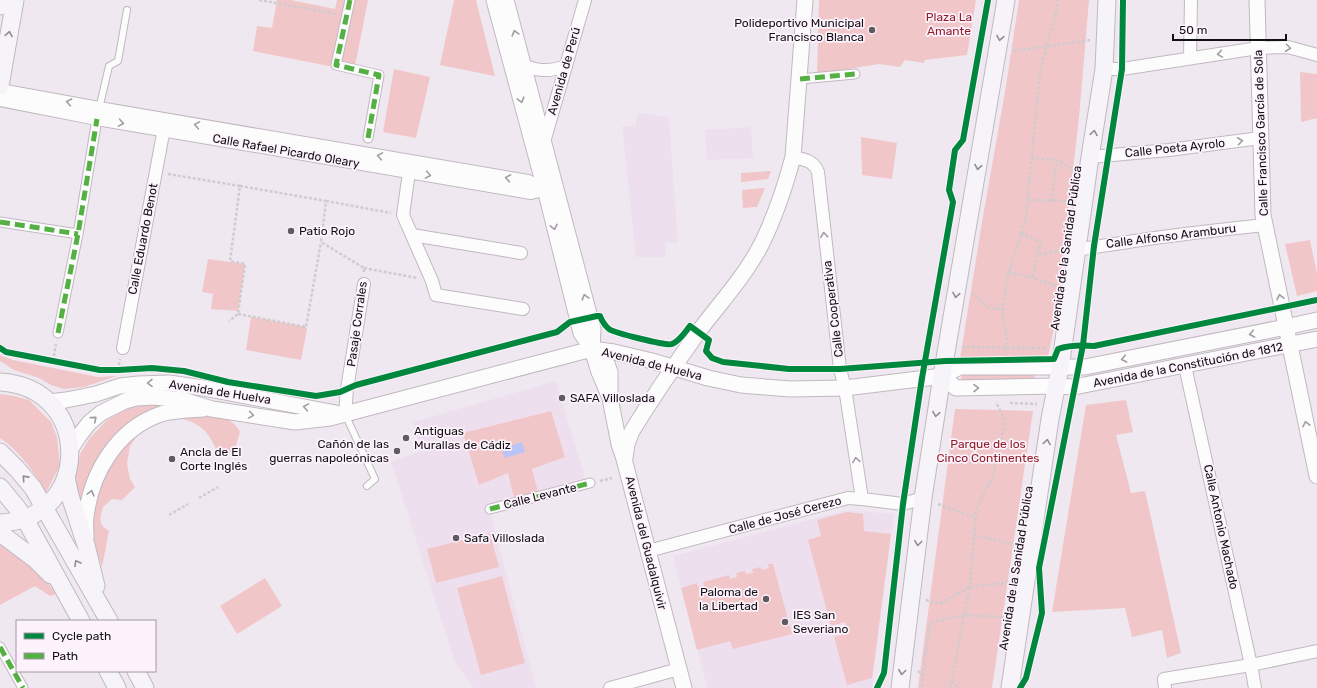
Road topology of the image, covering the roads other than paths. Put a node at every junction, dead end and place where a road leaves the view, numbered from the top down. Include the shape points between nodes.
1 (1, 0) edge
2 (15, 0) edge
3 (350, 0) edge
4 (494, 0) edge
5 (506, 0) edge
6 (585, 0) edge
7 (805, 0) edge
8 (1006, 0) edge
9 (1107, 0) edge
10 (1191, 0) edge
11 (1257, 0) edge
12 (0, 6) edge
13 (127, 10) dead end
14 (1258, 48) junction
15 (1317, 55) edge
16 (1190, 58) junction
17 (517, 64) junction
18 (566, 66) junction
19 (1104, 69) junction
20 (855, 74) dead end
21 (800, 79) junction
22 (0, 86) edge
23 (0, 90) edge
24 (0, 100) edge
25 (98, 113) junction
26 (165, 125) junction
27 (368, 138) dead end
28 (1260, 138) junction
29 (544, 142) junction
30 (793, 157) junction
31 (1090, 157) junction
32 (409, 167) junction
33 (550, 189) junction
34 (0, 222) edge
35 (1265, 225) junction
36 (78, 234) junction
37 (412, 235) junction
38 (1070, 250) junction
39 (521, 253) dead end
40 (364, 284) road end
41 (523, 310) dead end
42 (1317, 320) edge
43 (1286, 327) junction
44 (58, 333) road end
45 (1317, 339) edge
46 (1290, 345) junction
47 (123, 348) dead end
48 (592, 349) junction
49 (1185, 366) junction
50 (1060, 368) junction
51 (673, 369) junction
52 (0, 372) edge
53 (942, 376) junction
54 (7, 382) edge
55 (1056, 386) junction
56 (845, 388) junction
57 (49, 402) junction
58 (212, 409) junction
59 (345, 414) junction
60 (70, 450) junction
61 (0, 452) edge
62 (624, 459) junction
63 (1317, 476) edge
64 (66, 477) junction
65 (590, 483) dead end
66 (367, 486) dead end
67 (0, 487) edge
68 (862, 499) junction
69 (934, 499) junction
70 (45, 507) junction
71 (490, 509) dead end
72 (24, 519) junction
73 (0, 523) edge
74 (0, 533) edge
75 (86, 545) junction
76 (648, 551) junction
77 (61, 585) junction
78 (106, 615) edge
79 (80, 620) edge
80 (0, 647) edge
81 (1317, 651) edge
82 (1251, 665) junction
83 (679, 669) junction
84 (109, 672) edge
85 (137, 672) edge
86 (24, 688) edge
87 (118, 688) edge
88 (145, 688) edge
89 (610, 688) edge
90 (684, 688) edge
91 (900, 688) edge
92 (1010, 688) edge
93 (1165, 688) edge
94 (1255, 688) edge

1 - 12 main road
22 -> 2 main road
3 - 27 street via 336,65 379,75
4 - 17 street, Avenida del Guadalquivir
17 -> 5 street, Avenida del Guadalquivir
6 - 18 street, Avenida de Perú
7 - 21 street
8 -> 53 main road
9 - 19 main road, Avenida de la Sanidad Pública
10 - 16 street
11 - 14 street, Calle Francisco García de Sola
13 - 25 lane via 118,61 109,66
14 -> 15 street via 1288,47
14 -> 16 street
14 - 28 street, Calle Francisco García de Sola
16 - 19 street via 1122,69
17 - 18 street via 541,71
17 - 29 street, Avenida del Guadalquivir
17 -> 33 street, Avenida del Guadalquivir
18 - 29 street, Avenida de Perú
31 -> 19 main road, Avenida de la Sanidad Pública
20 - 21 street
21 - 30 street
25 -> 23 street, Calle Rafael Picardo Oleary
24 - 25 street, Calle Rafael Picardo Oleary
25 - 26 street, Calle Rafael Picardo Oleary
25 - 36 street
26 - 32 street, Calle Rafael Picardo Oleary
26 - 47 street, Calle Eduardo Benot
31 -> 28 street, Calle Poeta Ayrolo
28 - 35 street, Calle Francisco García de Sola
29 - 33 street, Avenida del Guadalquivir
30 - 51 street via 774,217 760,246
56 -> 30 street, Calle Cooperativa via 840,370 818,172 815,164
31 - 38 main road, Avenida de la Sanidad Pública
32 - 33 street, Calle Rafael Picardo Oleary via 531,193
32 - 37 street via 404,215
33 - 48 street, Avenida del Guadalquivir via 581,333
34 - 36 street
35 - 38 street, Calle Alfonso Aramburu via 1169,235
43 -> 35 street, Calle Francisco García de Sola
36 - 44 street
37 - 39 street
37 - 41 street via 436,295
38 - 50 main road, Avenida de la Sanidad Pública
40 - 59 street, Pasaje Corrales
42 - 43 street, Avenida de la Constitución de 1812
43 - 46 street, Calle Francisco García de Sola
43 -> 50 street, Avenida de la Constitución de 1812 via 1085,367
45 - 46 street, Avenida de la Constitución de 1812
46 - 49 street, Avenida de la Constitución de 1812
63 -> 46 street, Calle Francisco García de Sola
48 - 51 street, Avenida de Huelva via 622,354
48 - 59 street, Avenida de Huelva
48 - 62 street, Avenida del Guadalquivir via 610,398
49 - 55 street, Avenida de la Constitución de 1812 via 1074,387
49 - 82 street, Calle Antonio Machado
50 - 53 street, Avenida de la Constitución de 1812 via 960,366
50 - 55 main road, Avenida de la Sanidad Pública
51 - 56 street, Avenida de Huelva via 741,385 790,389
51 - 62 street via 632,432
52 - 54 main road
53 -> 55 street, Avenida de la Constitución de 1812 via 956,388
53 - 56 street, Avenida de Huelva
53 -> 69 main road
54 - 57 main road via 32,390
92 -> 55 main road, Avenida de la Sanidad Pública
68 -> 56 street, Calle Cooperativa
59 -> 57 street, Avenida de Huelva via 168,383 126,385 96,394
57 - 60 main road via 63,421
58 -> 59 street, Avenida de Huelva via 294,422
60 -> 58 street, Avenida de Huelva via 89,424 101,413 125,401 136,398 183,400
75 -> 58 street via 86,517 95,480 112,450 142,423 161,414
59 - 66 lane via 375,479
60 - 64 main road
70 -> 61 main road via 27,480
62 - 76 street, Avenida del Guadalquivir
64 - 70 main road
64 - 75 main road
65 - 71 street, Calle Levante
67 - 72 main road
68 - 69 street, Calle de José Cerezo via 903,504
68 - 76 street, Calle de José Cerezo via 848,498
69 -> 91 main road
70 - 72 main road
78 -> 70 main road
72 - 73 main road
72 - 77 main road
74 - 77 main road via 36,560
75 - 78 main road
76 - 83 street, Avenida del Guadalquivir
77 - 79 main road
80 - 86 street
81 - 82 street
82 - 93 street via 1164,679
82 - 94 street, Calle Antonio Machado
83 - 89 street
83 - 90 street, Avenida del Guadalquivir
84 - 87 main road
85 - 88 main road

